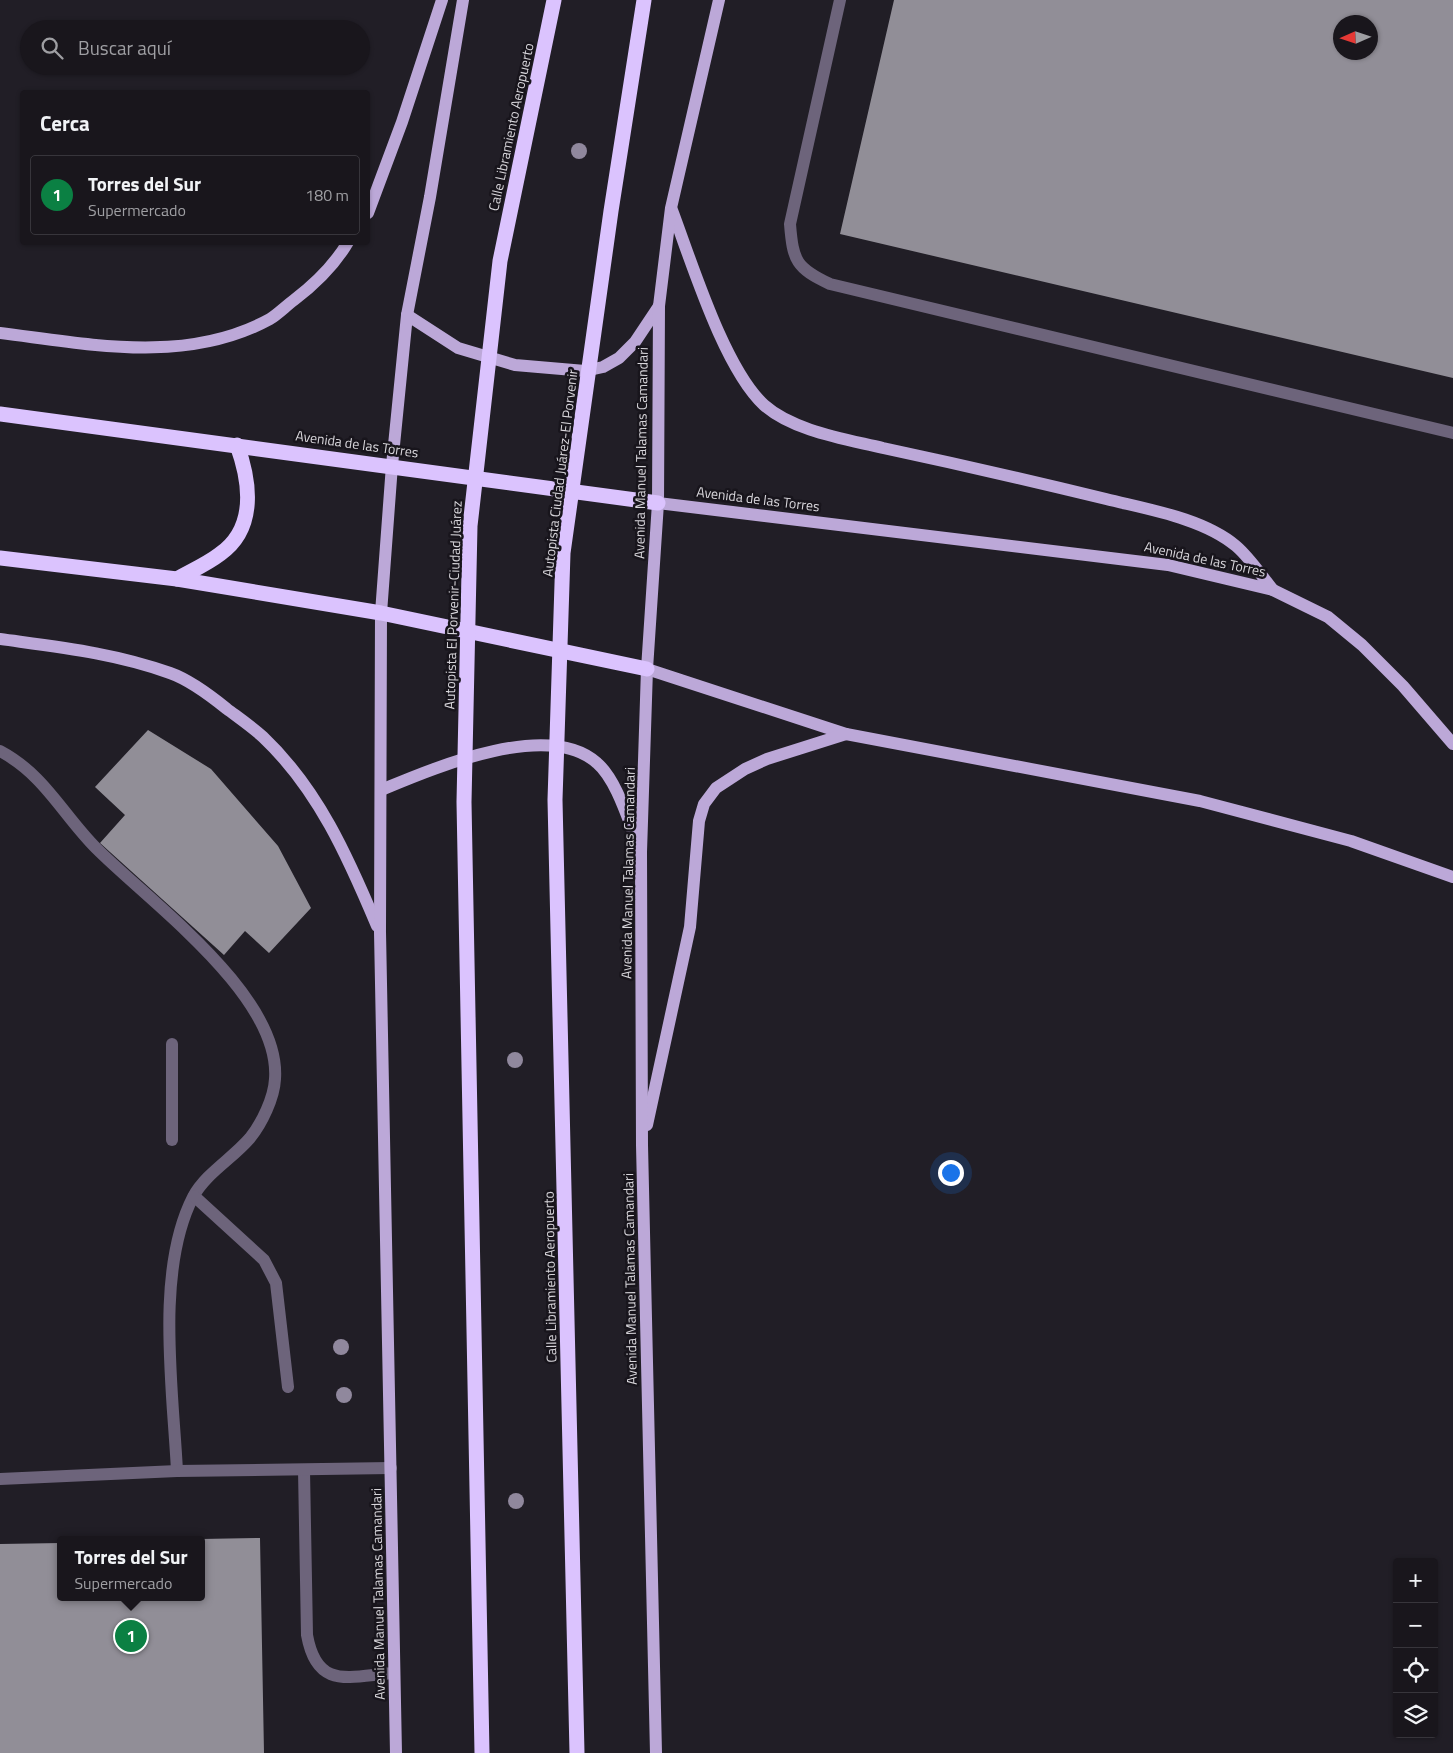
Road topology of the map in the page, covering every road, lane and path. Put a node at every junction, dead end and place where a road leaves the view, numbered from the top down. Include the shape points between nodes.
1 (442, 0) edge
2 (463, 0) edge
3 (554, 0) edge
4 (644, 0) edge
5 (719, 0) edge
6 (840, 0) edge
7 (370, 208) edge
8 (671, 208) junction
9 (346, 245) edge
10 (500, 261) joint
11 (659, 306) junction
12 (407, 315) junction
13 (0, 334) edge
14 (0, 414) edge
15 (1453, 433) edge
16 (237, 445) junction
17 (392, 465) junction
18 (658, 503) junction
19 (0, 558) edge
20 (176, 579) junction
21 (1273, 590) junction
22 (381, 613) junction
23 (0, 639) edge
24 (647, 669) junction
25 (846, 734) junction
26 (1453, 744) edge
27 (0, 751) edge
28 (381, 790) junction
29 (555, 800) joint
30 (641, 852) junction
31 (1453, 877) edge
32 (380, 932) junction
33 (172, 1044) dead end
34 (172, 1140) dead end
35 (642, 1145) junction
36 (194, 1196) junction
37 (288, 1387) dead end
38 (391, 1468) junction
39 (304, 1470) junction
40 (177, 1471) junction
41 (0, 1479) edge
42 (394, 1673) junction
43 (396, 1753) edge
44 (482, 1753) edge
45 (577, 1753) edge
46 (656, 1753) edge

1 - 7 main road
2 - 12 main road, Avenida Manuel Talamas Camandari
3 - 10 highway, Calle Libramiento Aeropuerto
4 - 29 highway, Autopista Ciudad Juárez-El Porvenir via 563,553
5 - 8 main road, Avenida Manuel Talamas Camandari
6 - 15 lane via 790,224 792,252 806,273 830,284
8 - 11 main road, Avenida Manuel Talamas Camandari
8 - 21 main road via 732,360 750,389 765,405 785,418 832,436 1174,516 1236,546
9 - 13 main road via 318,281 270,319 228,336 185,346 126,348
10 - 44 highway, Autopista El Porvenir-Ciudad Juárez via 470,526 464,802
11 - 12 main road via 635,342 619,358 603,367 585,371 515,365 458,348
11 - 18 main road, Avenida Manuel Talamas Camandari
12 - 17 main road, Avenida Manuel Talamas Camandari
14 - 16 highway, Avenida de las Torres
16 - 17 highway, Avenida de las Torres
16 - 20 highway via 247,472 243,525 221,554
17 - 18 highway, Avenida de las Torres
17 - 22 main road, Avenida Manuel Talamas Camandari
18 - 21 main road, Avenida de las Torres via 1168,565
18 - 24 main road, Avenida Manuel Talamas Camandari
19 - 20 highway
20 - 22 highway
21 - 26 main road, Avenida de las Torres via 1328,617 1362,645
22 - 24 highway
22 - 28 main road, Avenida Manuel Talamas Camandari
23 - 32 main road via 106,654 172,673 224,706 263,737 305,784 331,824
24 - 25 main road
24 - 30 main road, Avenida Manuel Talamas Camandari
25 - 31 main road via 1200,801 1351,841
25 - 35 main road via 745,769 716,788 704,804 699,821 684,961
27 - 36 lane via 35,775 95,847 237,985 272,1043 275,1079 268,1106 250,1137 211,1174
28 - 30 main road via 429,770 482,755 537,744 565,746 599,764 614,786
28 - 32 main road, Avenida Manuel Talamas Camandari
29 - 45 highway, Calle Libramiento Aeropuerto
30 - 35 main road, Avenida Manuel Talamas Camandari
32 - 38 main road, Avenida Manuel Talamas Camandari
33 - 34 lane
35 - 46 main road, Avenida Manuel Talamas Camandari
36 - 37 lane via 264,1260 276,1283
36 - 40 lane via 182,1223 172,1260 171,1329
38 - 39 lane
38 - 42 main road, Avenida Manuel Talamas Camandari
39 - 40 lane
39 - 42 lane via 310,1653 318,1668 329,1675
40 - 41 lane
42 - 43 main road, Avenida Manuel Talamas Camandari

